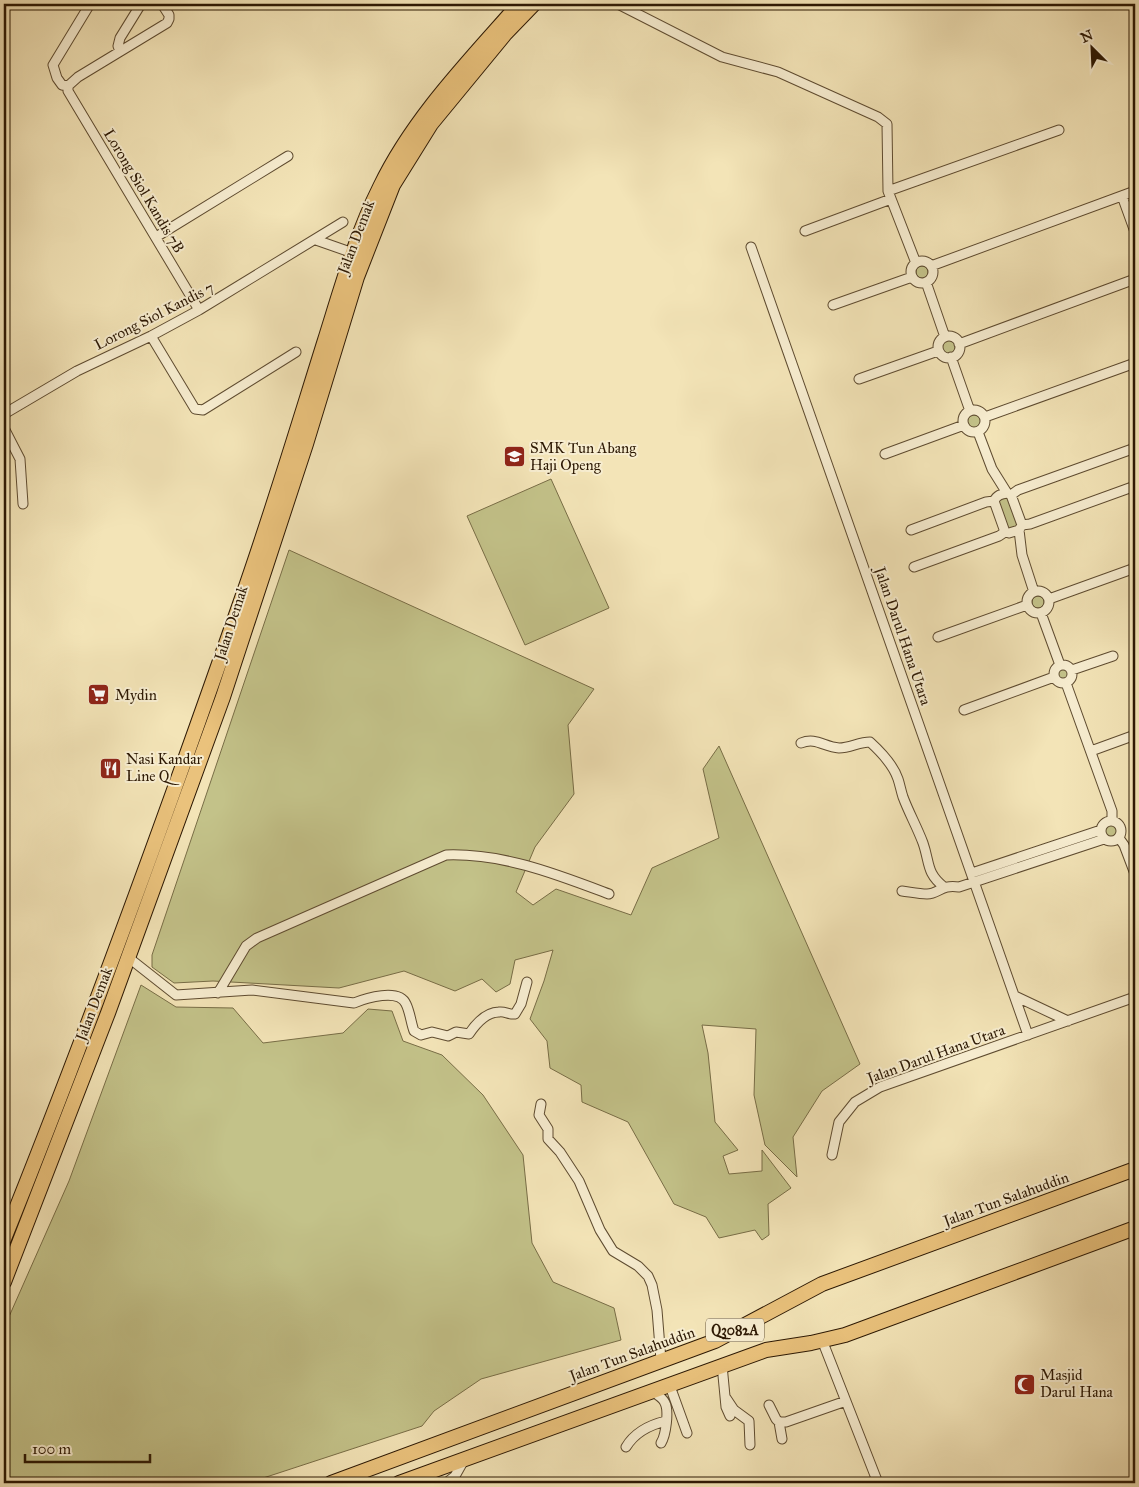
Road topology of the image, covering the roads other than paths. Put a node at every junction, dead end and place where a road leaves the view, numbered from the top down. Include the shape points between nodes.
1 (90, 4) edge
2 (141, 4) edge
3 (162, 4) edge
4 (518, 4) edge
5 (534, 4) edge
6 (618, 4) edge
7 (120, 51) junction
8 (68, 86) junction
9 (1059, 130) dead end
10 (288, 156) dead end
11 (1135, 191) edge
12 (890, 195) junction
13 (1122, 196) junction
14 (343, 222) dead end
15 (805, 231) dead end
16 (1135, 232) edge
17 (156, 237) junction
18 (316, 240) junction
19 (751, 247) dead end
20 (353, 253) junction
21 (916, 263) junction
22 (931, 266) junction
23 (912, 277) junction
24 (1135, 279) edge
25 (926, 282) junction
26 (833, 305) dead end
27 (199, 310) junction
28 (151, 336) junction
29 (945, 337) junction
30 (959, 344) junction
31 (938, 351) junction
32 (296, 352) dead end
33 (952, 357) junction
34 (1135, 364) edge
35 (859, 379) dead end
36 (970, 411) junction
37 (4, 414) edge
38 (985, 418) junction
39 (964, 425) junction
40 (4, 428) edge
41 (978, 432) junction
42 (1135, 448) edge
43 (885, 454) dead end
44 (992, 469) junction
45 (1135, 486) edge
46 (1009, 494) junction
47 (995, 499) junction
48 (23, 504) dead end
49 (1021, 527) junction
50 (911, 530) dead end
51 (1007, 533) junction
52 (1022, 555) junction
53 (914, 567) dead end
54 (1135, 568) edge
55 (1034, 592) junction
56 (1049, 599) junction
57 (1027, 605) junction
58 (1041, 613) junction
59 (938, 637) dead end
60 (1113, 656) dead end
61 (1060, 665) junction
62 (1072, 670) junction
63 (1054, 677) junction
64 (1066, 682) junction
65 (964, 710) dead end
66 (1135, 735) edge
67 (801, 743) dead end
68 (1091, 751) junction
69 (1112, 821) junction
70 (1101, 830) junction
71 (1119, 838) junction
72 (1104, 839) junction
73 (972, 873) junction
74 (1135, 874) edge
75 (975, 883) junction
76 (944, 887) junction
77 (902, 891) dead end
78 (609, 894) dead end
79 (129, 958) junction
80 (527, 982) dead end
81 (218, 993) junction
82 (1015, 996) junction
83 (1135, 997) edge
84 (1068, 1021) junction
85 (1028, 1035) junction
86 (541, 1104) dead end
87 (832, 1155) dead end
88 (1135, 1170) edge
89 (1135, 1228) edge
90 (4, 1239) edge
91 (4, 1282) edge
92 (822, 1340) junction
93 (661, 1360) junction
94 (722, 1365) junction
95 (670, 1386) junction
96 (653, 1392) junction
97 (726, 1398) junction
98 (846, 1401) junction
99 (769, 1405) dead end
100 (730, 1416) dead end
101 (666, 1421) junction
102 (779, 1422) junction
103 (687, 1433) dead end
104 (782, 1439) dead end
105 (661, 1443) dead end
106 (750, 1445) dead end
107 (626, 1447) dead end
108 (465, 1460) junction
109 (331, 1483) edge
110 (399, 1483) edge
111 (446, 1483) edge
112 (878, 1483) edge

1 - 8 street, Lorong Siol Kandis 7B via 53,65 62,85
2 - 7 street via 120,38
3 - 7 street via 169,15 167,23
4 - 20 highway, Jalan Demak via 447,87 403,146 379,187
5 - 79 highway, Jalan Demak via 431,124 393,185 358,277 223,697
6 - 12 street via 722,57 778,72 878,117 887,124
7 - 8 street
8 - 17 street, Lorong Siol Kandis 7B via 68,91
9 - 12 street
10 - 17 street
11 - 13 street
12 - 15 street
12 - 21 street
13 - 16 street
13 - 22 street
14 - 18 street, Lorong Siol Kandis 7
17 - 27 street, Lorong Siol Kandis 7B
18 - 20 street
18 - 27 street, Lorong Siol Kandis 7
19 - 73 street, Jalan Darul Hana Utara
20 - 90 highway, Jalan Demak via 241,602 147,867
21 - 22 street via 925,262
21 - 23 street
22 - 25 street via 932,276
23 - 25 street via 918,282
23 - 26 street
24 - 30 street
25 - 29 street
27 - 28 street, Lorong Siol Kandis 7
28 - 32 street via 195,409 203,410
28 - 37 street, Lorong Siol Kandis 7 via 77,371
29 - 30 street via 952,337
29 - 31 street via 939,342
30 - 33 street via 959,350
31 - 33 street via 944,357
31 - 35 street
33 - 36 street
34 - 38 street
36 - 38 street via 980,412
36 - 39 street via 964,416
38 - 41 street via 983,428
39 - 41 street via 970,432
39 - 43 street
40 - 48 street via 20,459
41 - 44 street
42 - 46 street
44 - 46 street
44 - 47 street
45 - 49 street
46 - 47 street via 1001,494
46 - 49 street
47 - 50 street
47 - 51 street
49 - 51 street
49 - 52 street
51 - 52 street
51 - 53 street
52 - 55 street
54 - 56 street
55 - 56 street via 1042,592
55 - 57 street via 1029,596
56 - 58 street via 1048,607
57 - 58 street via 1032,612
57 - 59 street
58 - 61 street
60 - 62 street
61 - 62 street
61 - 63 street via 1055,669
62 - 64 street via 1072,676
63 - 64 street via 1060,683
63 - 65 street
64 - 68 street
66 - 68 street
67 - 76 street via 810,740 846,748 870,742 877,749 898,777 931,872
68 - 69 street via 1112,811
69 - 70 street via 1104,823
69 - 71 street via 1121,828
70 - 72 street
70 - 73 street
71 - 72 street via 1111,842
71 - 74 street
72 - 75 street
73 - 75 street, Jalan Darul Hana Utara
75 - 76 street
75 - 82 street, Jalan Darul Hana Utara
76 - 77 street via 929,894
78 - 81 street via 541,869 485,856 446,855 257,938 246,946
79 - 81 street via 176,995
79 - 91 highway, Jalan Demak
80 - 81 street via 515,1014 491,1014 468,1034 456,1032 448,1036 432,1032 418,1034 412,1026 406,1004 397,996 366,998 354,1003 252,990
82 - 84 street
82 - 85 street, Jalan Darul Hana Utara
83 - 84 street, Jalan Darul Hana Utara
84 - 85 street, Jalan Darul Hana Utara
85 - 87 street, Jalan Darul Hana Utara via 880,1087 855,1102 839,1122
86 - 93 street via 539,1115 548,1129 548,1139 579,1181 605,1238 614,1251 648,1276 657,1310
88 - 93 highway, Jalan Tun Salahuddin / Q3082A via 822,1284 715,1341
89 - 92 highway via 845,1335
92 - 94 highway via 766,1350
92 - 98 street
93 - 109 highway, Jalan Tun Salahuddin / Q3082A
94 - 95 highway
94 - 97 street
95 - 96 highway
95 - 103 street
96 - 101 street via 665,1402
96 - 108 highway
97 - 100 street
97 - 106 street via 734,1410 749,1421
98 - 102 street
98 - 112 street
99 - 102 street
101 - 105 street
101 - 107 street via 640,1431
102 - 104 street
108 - 110 highway
108 - 111 street

